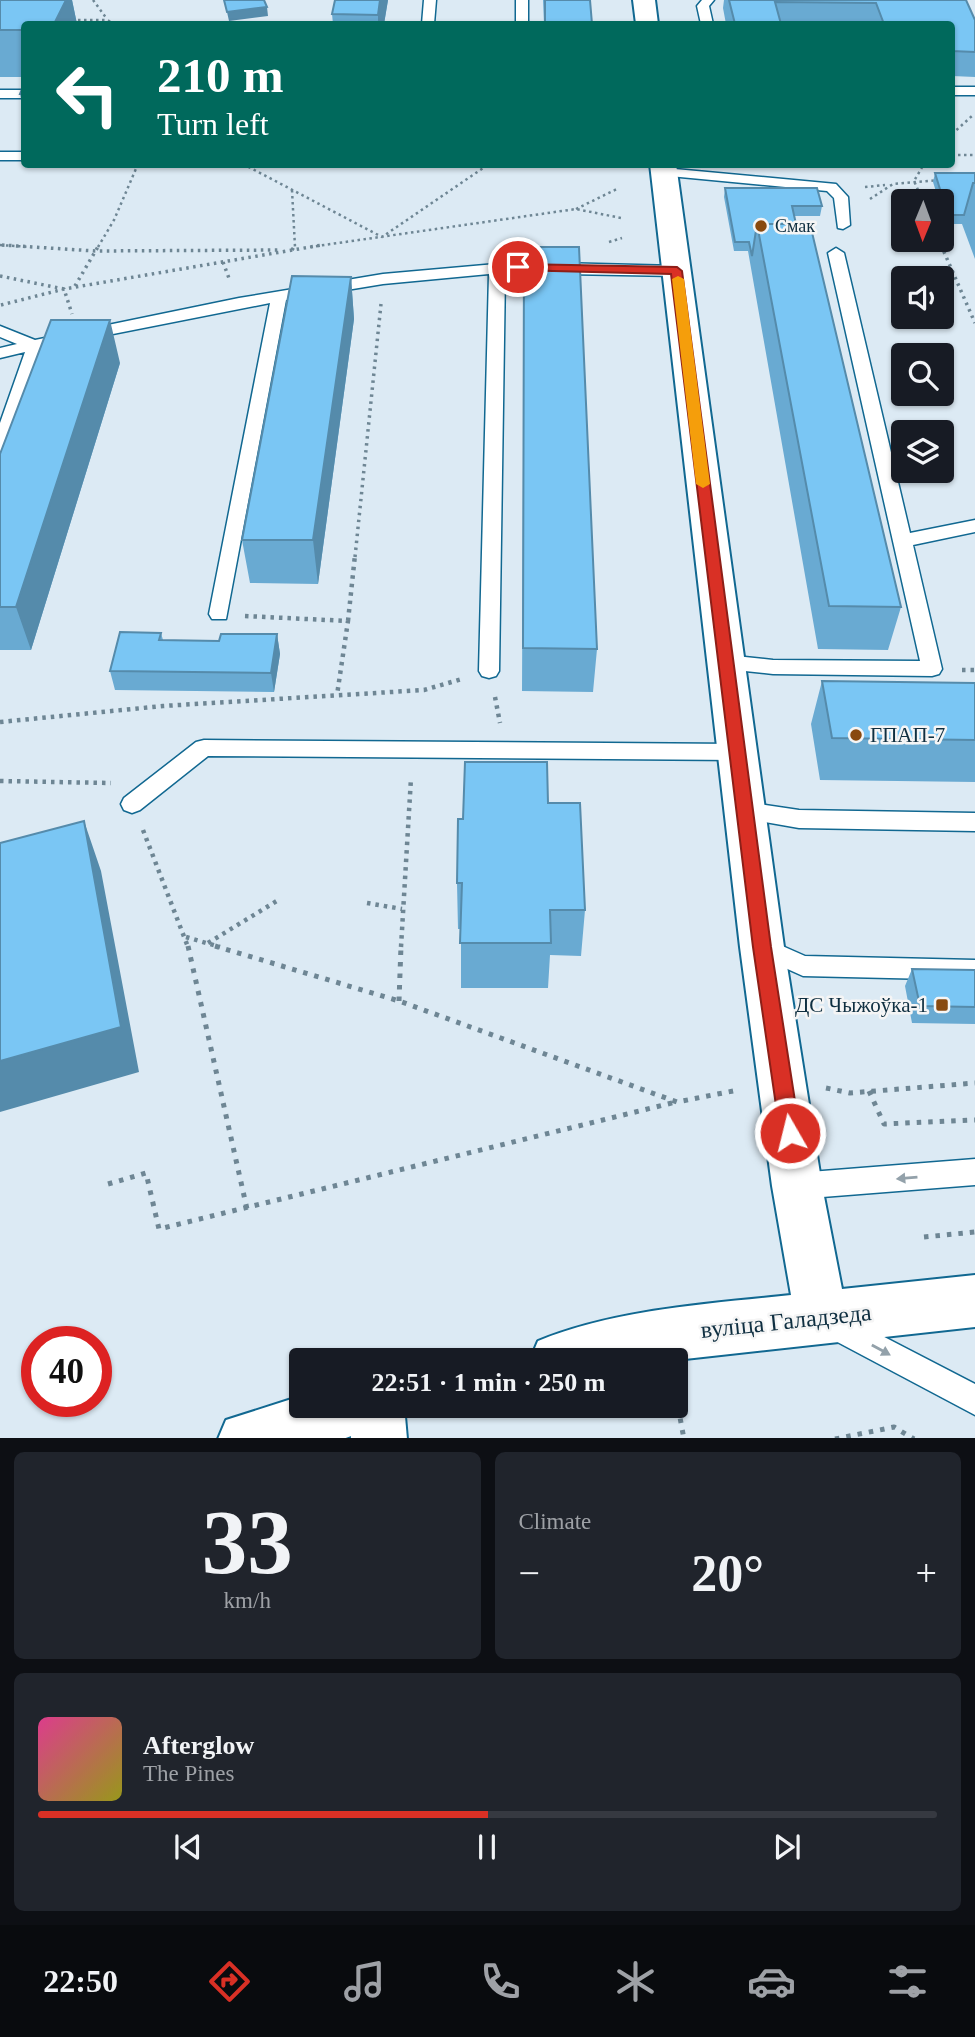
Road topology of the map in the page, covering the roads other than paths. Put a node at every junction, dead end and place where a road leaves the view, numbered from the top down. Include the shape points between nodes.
1 (430, 0) edge
2 (522, 0) edge
3 (644, 0) edge
4 (708, 0) edge
5 (428, 21) edge
6 (522, 21) edge
7 (647, 21) edge
8 (706, 21) edge
9 (975, 91) edge
10 (955, 92) edge
11 (0, 94) edge
12 (21, 94) edge
13 (0, 156) edge
14 (21, 156) edge
15 (664, 168) edge
16 (843, 225) road end
17 (836, 253) dead end
18 (497, 269) junction
19 (677, 271) junction
20 (279, 297) junction
21 (0, 331) edge
22 (35, 346) junction
23 (0, 354) edge
24 (0, 447) edge
25 (975, 526) edge
26 (903, 541) junction
27 (219, 614) road end
28 (726, 662) junction
29 (489, 671) road end
30 (737, 751) junction
31 (132, 804) road end
32 (744, 811) junction
33 (975, 822) edge
34 (762, 947) junction
35 (975, 970) edge
36 (975, 1172) edge
37 (797, 1186) junction
38 (975, 1301) edge
39 (821, 1318) junction
40 (608, 1348) edge
41 (975, 1400) edge
42 (318, 1418) edge
43 (378, 1418) edge
44 (245, 1438) edge
45 (379, 1438) edge

1 - 5 lane
2 - 6 lane
3 - 7 street
4 - 8 lane via 703,6
9 - 10 lane
11 - 12 lane
13 - 14 lane
15 - 16 lane via 702,177 821,184 841,197
15 - 19 street
17 - 26 lane
18 - 19 lane
18 - 20 lane via 383,279
18 - 29 lane
19 - 28 street
20 - 22 lane
20 - 27 lane
21 - 22 lane
22 - 23 lane
22 - 24 lane
25 - 26 lane
26 - 28 lane via 932,670
28 - 30 street
30 - 31 lane via 204,748
30 - 32 street
32 - 33 lane via 799,819
32 - 34 street
34 - 35 lane via 803,966
34 - 37 street
36 -> 37 lane
37 - 39 street
38 - 39 street, вуліца Галадзеда
39 - 40 street, вуліца Галадзеда via 663,1335
39 -> 41 lane
42 - 44 street
43 - 45 street

